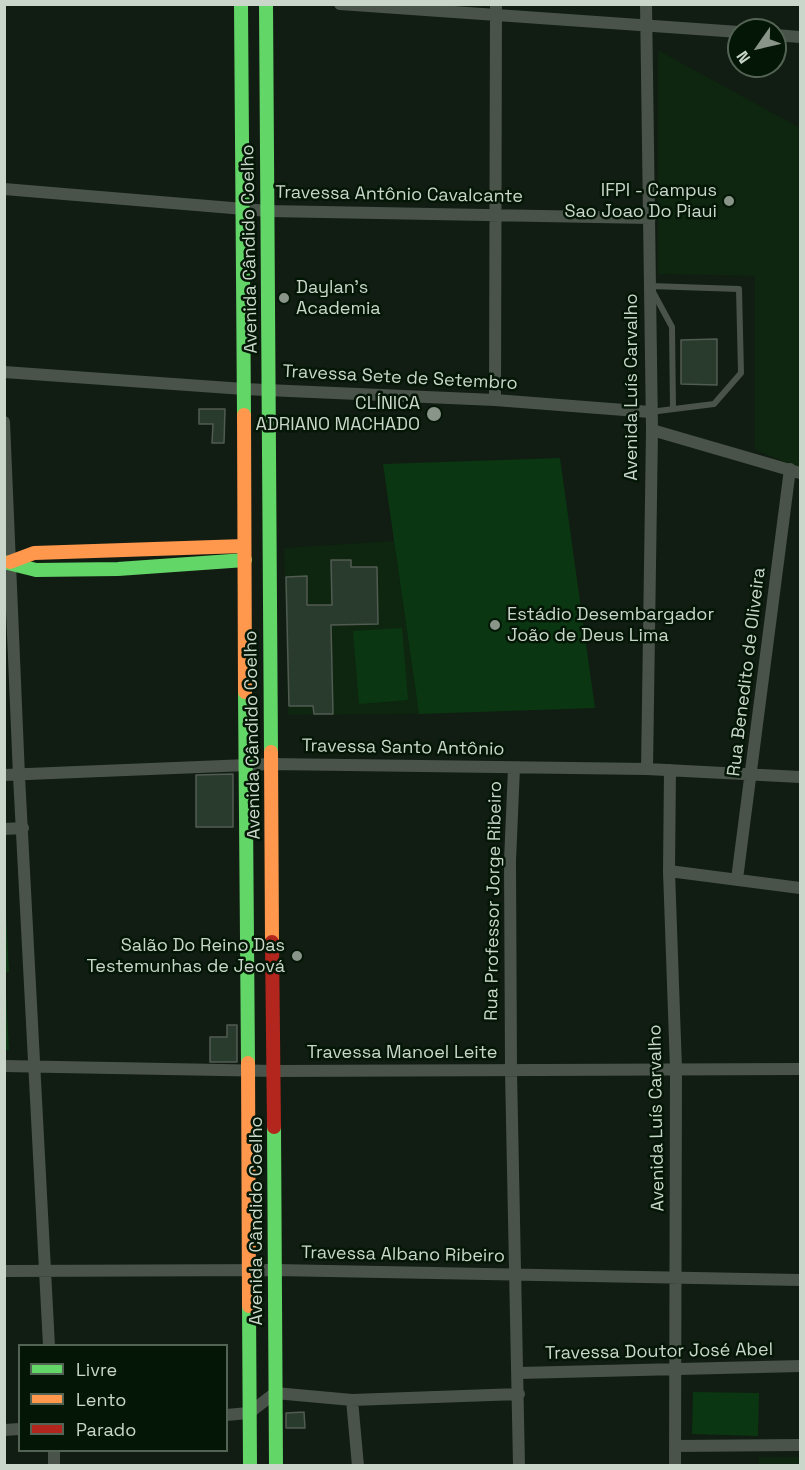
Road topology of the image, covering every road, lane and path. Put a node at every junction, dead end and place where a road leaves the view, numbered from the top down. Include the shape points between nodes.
1 (241, 4) edge
2 (266, 4) edge
3 (340, 4) edge
4 (646, 4) edge
5 (408, 7) edge
6 (496, 10) edge
7 (646, 26) junction
8 (727, 32) edge
9 (4, 189) edge
10 (243, 210) junction
11 (268, 211) junction
12 (497, 214) junction
13 (650, 218) junction
14 (650, 286) junction
15 (4, 372) edge
16 (244, 389) junction
17 (269, 390) junction
18 (495, 400) junction
19 (673, 409) junction
20 (650, 412) junction
21 (4, 422) edge
22 (652, 430) junction
23 (795, 471) edge
24 (118, 551) junction
25 (244, 553) junction
26 (7, 562) edge
27 (117, 569) junction
28 (248, 764) junction
29 (272, 764) junction
30 (514, 768) junction
31 (647, 769) junction
32 (670, 770) junction
33 (4, 775) edge
34 (19, 776) junction
35 (752, 777) junction
36 (801, 777) edge
37 (23, 828) junction
38 (4, 830) edge
39 (669, 871) junction
40 (738, 879) junction
41 (801, 888) edge
42 (4, 1066) edge
43 (35, 1066) junction
44 (676, 1069) junction
45 (801, 1069) edge
46 (248, 1070) junction
47 (275, 1071) junction
48 (511, 1071) junction
49 (250, 1270) junction
50 (276, 1270) junction
51 (4, 1271) edge
52 (45, 1271) junction
53 (515, 1275) junction
54 (677, 1275) junction
55 (801, 1280) edge
56 (49, 1344) edge
57 (801, 1366) edge
58 (676, 1370) junction
59 (519, 1373) junction
60 (275, 1393) junction
61 (519, 1394) junction
62 (352, 1400) junction
63 (249, 1413) junction
64 (228, 1415) edge
65 (801, 1445) edge
66 (675, 1446) junction
67 (250, 1466) edge
68 (276, 1466) edge
69 (358, 1466) edge
70 (519, 1466) edge
71 (675, 1466) edge

1 - 10 main road, Avenida Cândido Coelho
2 - 11 main road, Avenida Cândido Coelho
3 - 5 street
4 - 7 street, Avenida Luís Carvalho
5 - 6 street
6 - 7 street
6 - 12 street
7 - 8 street
7 - 13 street, Avenida Luís Carvalho
9 - 10 street, Travessa Antônio Cavalcante
10 - 11 street, Travessa Antônio Cavalcante
10 - 16 main road, Avenida Cândido Coelho
11 - 12 street, Travessa Antônio Cavalcante
11 - 17 main road, Avenida Cândido Coelho
12 - 13 street, Travessa Antônio Cavalcante
12 - 18 street
13 - 14 street, Avenida Luís Carvalho
14 - 19 lane via 672,327
14 - 19 lane via 739,289 741,372 714,404
14 - 20 street, Avenida Luís Carvalho
15 - 16 street, Travessa Sete de Setembro
16 - 17 street, Travessa Sete de Setembro
16 - 25 main road, Avenida Cândido Coelho
17 - 18 street, Travessa Sete de Setembro
17 - 29 main road, Avenida Cândido Coelho
18 - 20 street, Travessa Sete de Setembro
19 - 20 lane
20 - 22 street, Avenida Luís Carvalho
21 - 26 street
22 - 23 street
22 - 31 street, Avenida Luís Carvalho
23 - 35 street, Rua Benedito de Oliveira
24 - 25 main road
24 - 26 main road via 34,553
24 - 27 main road
25 - 27 main road
25 - 28 main road, Avenida Cândido Coelho
26 - 27 main road via 36,570
26 - 34 street
28 - 29 street, Travessa Santo Antônio
28 - 34 street, Travessa Santo Antônio
28 - 46 main road, Avenida Cândido Coelho
29 - 30 street, Travessa Santo Antônio
29 - 47 main road, Avenida Cândido Coelho
30 - 31 street, Travessa Santo Antônio
30 - 48 street, Rua Professor Jorge Ribeiro via 510,861
31 - 32 street, Travessa Santo Antônio
32 - 35 street, Travessa Santo Antônio
32 - 39 street, Avenida Luís Carvalho
33 - 34 street, Travessa Santo Antônio
34 - 37 street
35 - 36 street, Travessa Santo Antônio
35 - 40 street, Rua Benedito de Oliveira
37 - 38 street
37 - 43 street
39 - 40 street
39 - 44 street, Avenida Luís Carvalho
40 - 41 street
42 - 43 street, Travessa Manoel Leite
43 - 46 street, Travessa Manoel Leite
43 - 52 street
44 - 45 street, Travessa Manoel Leite
44 - 48 street, Travessa Manoel Leite
44 - 54 street, Avenida Luís Carvalho
46 - 47 street, Travessa Manoel Leite
46 - 49 main road, Avenida Cândido Coelho
47 - 48 street, Travessa Manoel Leite
47 - 50 main road, Avenida Cândido Coelho
48 - 53 street, Rua Professor Jorge Ribeiro
49 - 50 street, Travessa Albano Ribeiro
49 - 52 street, Travessa Albano Ribeiro
49 - 63 main road, Avenida Cândido Coelho
50 - 53 street, Travessa Albano Ribeiro
50 - 60 main road, Avenida Cândido Coelho
51 - 52 street, Travessa Albano Ribeiro
52 - 56 street
53 - 54 street, Travessa Albano Ribeiro
53 - 59 street, Rua Professor Jorge Ribeiro
54 - 55 street, Travessa Albano Ribeiro
54 - 58 street, Avenida Luís Carvalho
57 - 58 street, Travessa Doutor José Abel
58 - 59 street, Travessa Doutor José Abel
58 - 66 street, Avenida Luís Carvalho
59 - 61 street, Rua Professor Jorge Ribeiro
60 - 62 street
60 - 63 street
60 - 68 main road, Avenida Cândido Coelho
61 - 62 street
61 - 70 street, Rua Professor Jorge Ribeiro
62 - 69 street
63 - 64 street
63 - 67 main road, Avenida Cândido Coelho
65 - 66 street
66 - 71 street, Avenida Luís Carvalho

